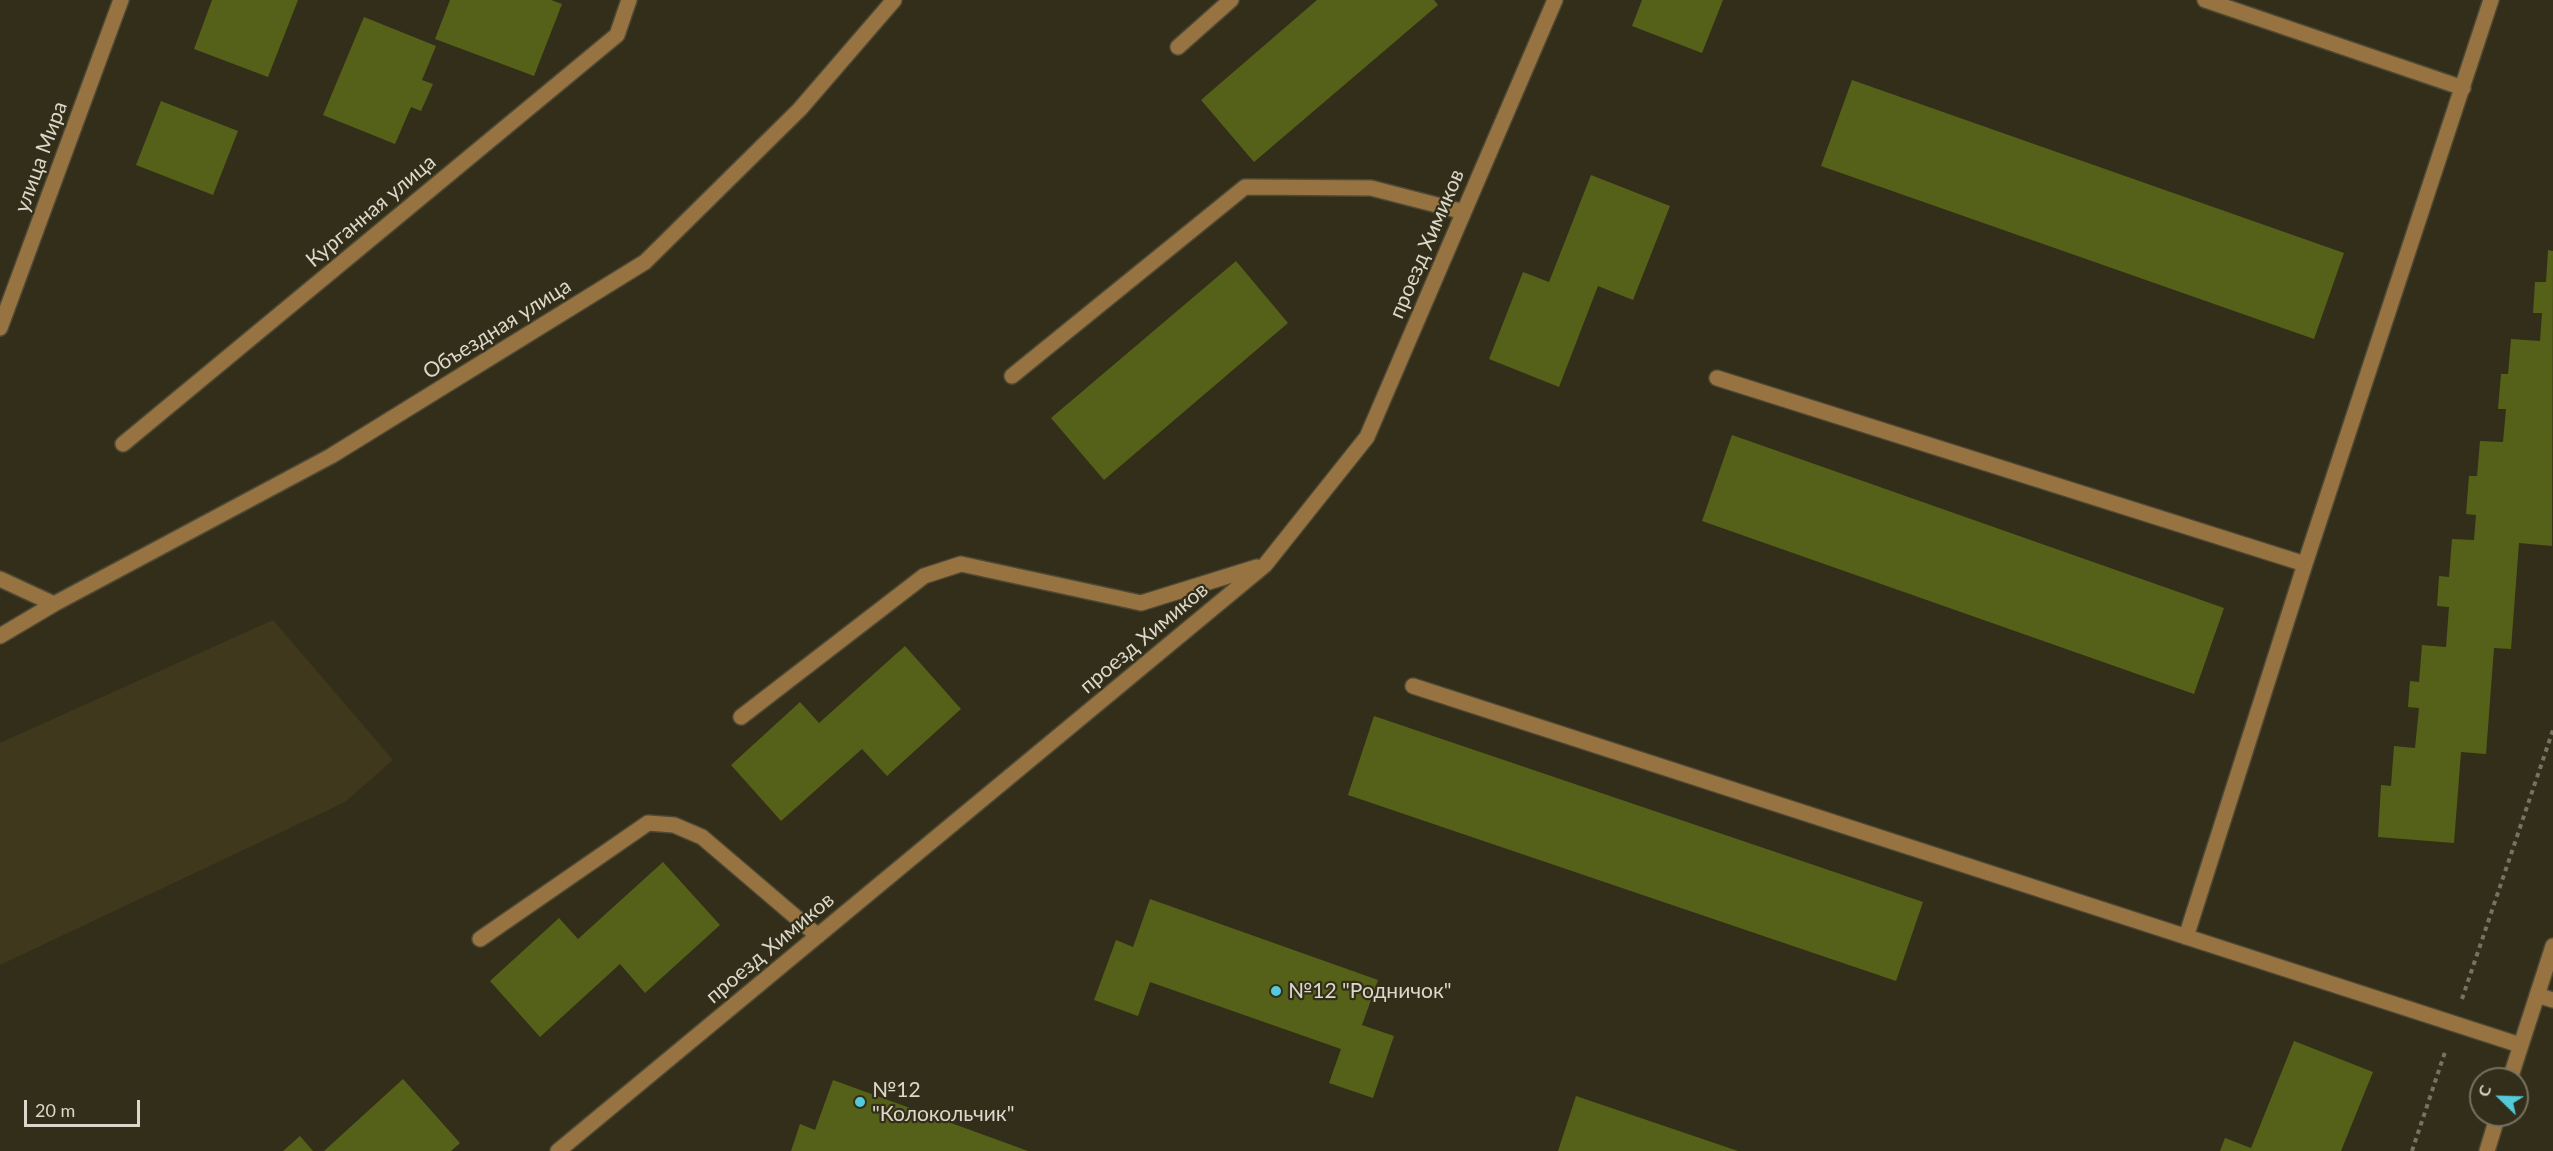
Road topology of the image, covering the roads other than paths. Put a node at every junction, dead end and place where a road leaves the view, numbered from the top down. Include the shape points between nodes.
1 (121, 0) edge
2 (629, 0) edge
3 (894, 0) edge
4 (1231, 0) edge
5 (1555, 0) edge
6 (2205, 0) edge
7 (2491, 0) edge
8 (1178, 47) dead end
9 (2463, 88) junction
10 (1464, 212) junction
11 (0, 328) edge
12 (1012, 376) dead end
13 (1717, 378) dead end
14 (123, 444) dead end
15 (2305, 564) junction
16 (1265, 565) junction
17 (0, 579) edge
18 (54, 604) junction
19 (0, 636) edge
20 (1413, 686) dead end
21 (741, 717) dead end
22 (818, 936) junction
23 (2186, 937) junction
24 (480, 939) dead end
25 (2553, 946) edge
26 (2537, 995) junction
27 (2553, 1000) edge
28 (2520, 1045) junction
29 (2514, 1067) edge
30 (2494, 1127) edge
31 (558, 1151) edge
32 (2487, 1151) edge

1 - 11 street, улица Мира
2 - 14 street, Курганная улица via 617,35
3 - 18 street, Объездная улица via 800,109 645,262 331,456
4 - 8 street
5 - 10 street, проезд Химиков
6 - 9 street
7 - 9 street
9 - 15 street
10 - 12 street via 1371,188 1245,188
10 - 16 street, проезд Химиков via 1367,437
13 - 15 street
15 - 23 street
16 - 21 street via 1141,603 961,564 924,576
16 - 22 street, проезд Химиков
17 - 18 street
18 - 19 street, Объездная улица
20 - 23 street
22 - 24 street via 702,837 674,825 648,823
22 - 31 street, проезд Химиков
23 - 28 street
25 - 26 street
26 - 27 street
26 - 28 street
28 - 29 street
30 - 32 street

